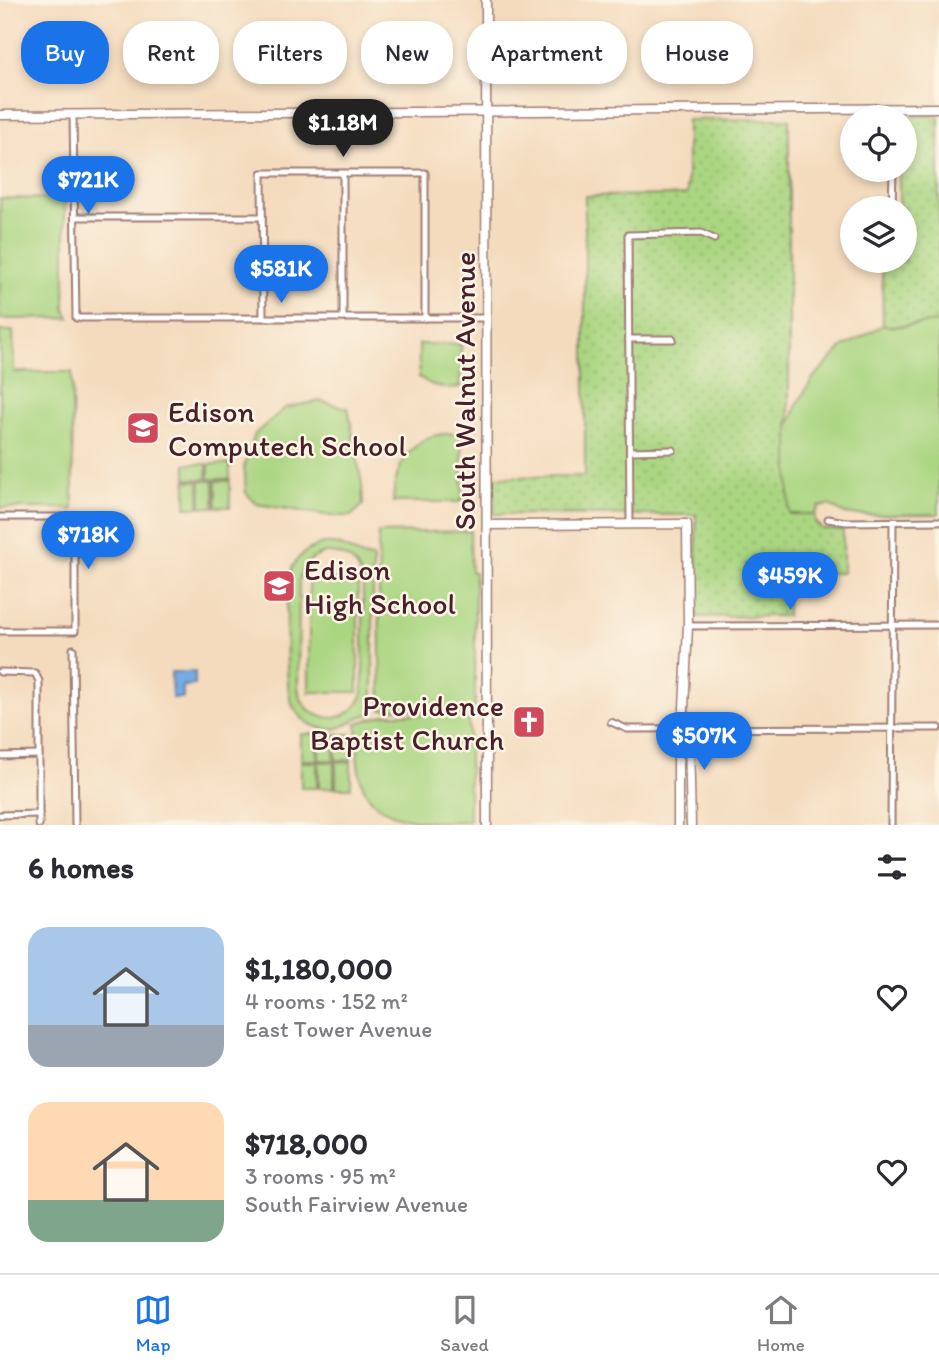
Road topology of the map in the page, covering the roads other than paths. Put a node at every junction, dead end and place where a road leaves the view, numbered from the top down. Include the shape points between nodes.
1 (486, 0) edge
2 (939, 108) edge
3 (917, 110) edge
4 (487, 113) junction
5 (840, 113) edge
6 (0, 115) edge
7 (73, 115) junction
8 (343, 173) junction
9 (262, 217) junction
10 (75, 218) junction
11 (714, 239) dead end
12 (425, 317) junction
13 (263, 318) junction
14 (344, 318) junction
15 (487, 318) junction
16 (629, 339) junction
17 (673, 339) dead end
18 (673, 450) dead end
19 (630, 451) junction
20 (0, 517) edge
21 (828, 519) dead end
22 (893, 521) junction
23 (939, 521) edge
24 (630, 524) junction
25 (487, 525) junction
26 (892, 625) junction
27 (939, 625) edge
28 (688, 626) junction
29 (0, 631) edge
30 (73, 649) dead end
31 (0, 672) edge
32 (611, 722) dead end
33 (892, 728) junction
34 (939, 728) edge
35 (683, 729) junction
36 (39, 755) junction
37 (0, 756) edge
38 (39, 814) junction
39 (0, 815) edge
40 (39, 825) edge
41 (75, 825) edge
42 (487, 825) edge
43 (678, 825) edge
44 (691, 825) edge
45 (891, 825) edge

1 - 4 street, South Walnut Avenue
2 - 3 street
4 - 5 street
4 - 7 street
4 - 15 street, South Walnut Avenue
6 - 7 street
7 - 10 street
8 - 9 street via 262,173
8 - 12 street via 425,173
8 - 14 street
9 - 10 street
9 - 13 street
10 - 13 street via 76,318
11 - 16 street via 701,233 628,235
12 - 14 street
12 - 15 street
13 - 14 street
15 - 25 street, South Walnut Avenue
16 - 17 street
16 - 19 street
18 - 19 street
19 - 24 street
20 - 29 street via 62,517 72,520 75,529 75,631
21 - 22 street
22 - 23 street
22 - 26 street
24 - 25 street
24 - 28 street via 687,524
25 - 42 street, South Walnut Avenue
26 - 27 street
26 - 28 street
26 - 33 street
28 - 35 street
30 - 41 street
31 - 36 street via 35,673 39,681
32 - 35 street via 627,729
33 - 34 street
33 - 35 street
33 - 45 street
35 - 43 street via 678,738
35 - 44 street via 689,739
36 - 37 street
36 - 38 street
38 - 39 street
38 - 40 street

